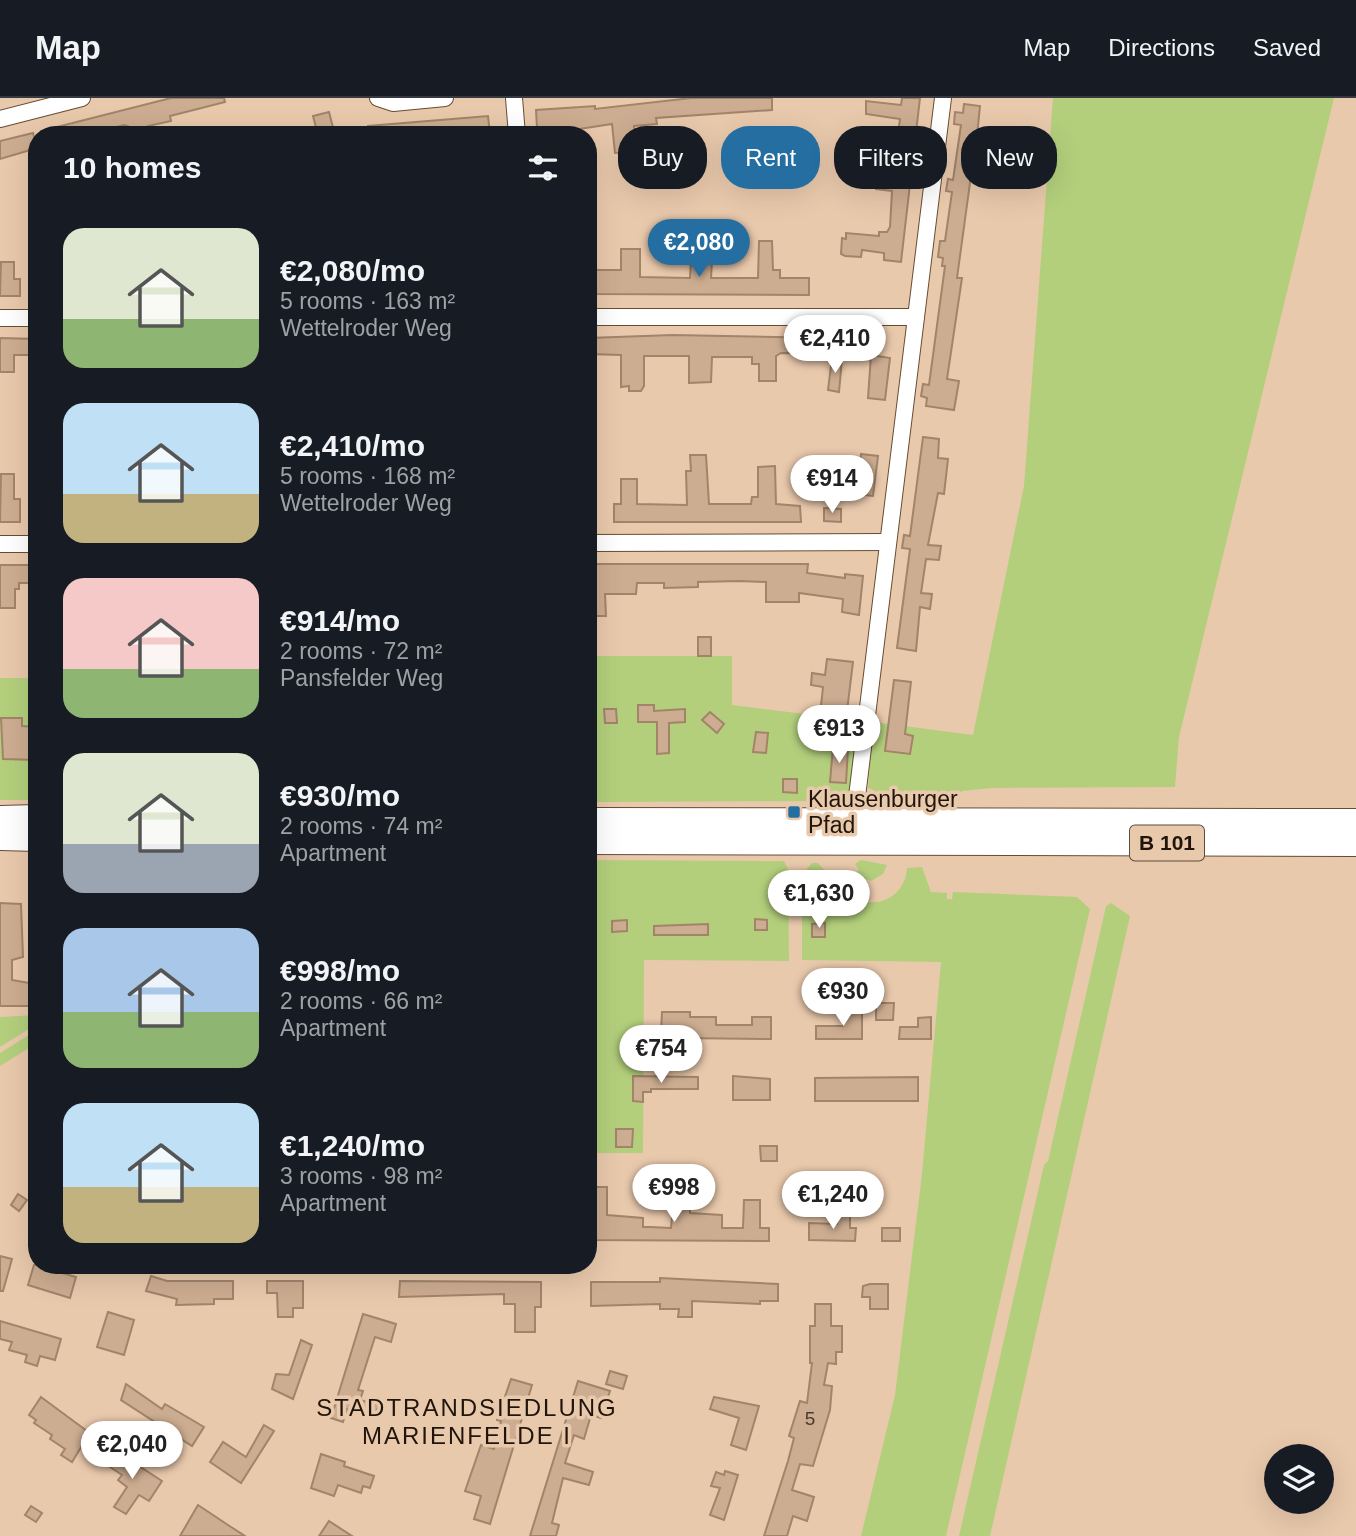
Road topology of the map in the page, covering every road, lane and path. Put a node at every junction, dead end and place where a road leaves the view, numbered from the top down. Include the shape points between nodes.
1 (82, 98) edge
2 (378, 98) edge
3 (445, 98) edge
4 (514, 98) edge
5 (943, 98) edge
6 (0, 119) edge
7 (516, 126) edge
8 (597, 317) edge
9 (916, 317) junction
10 (0, 318) edge
11 (28, 318) edge
12 (597, 542) edge
13 (887, 542) junction
14 (0, 544) edge
15 (28, 544) edge
16 (28, 817) edge
17 (0, 818) edge
18 (597, 820) edge
19 (854, 821) junction
20 (1356, 821) edge
21 (979, 831) junction
22 (0, 838) edge
23 (28, 839) edge
24 (597, 842) edge
25 (1356, 844) edge

1 - 6 street
2 - 3 street via 393,103
4 - 7 street
5 - 9 street
8 - 9 street
9 - 13 street
10 - 11 street
12 - 13 street
13 - 19 street
14 - 15 street
16 - 17 main road
18 - 19 main road, B 101
19 - 21 main road, B 101
20 - 21 main road, B 101
21 - 24 main road, B 101
21 - 25 main road, B 101
22 - 23 main road

